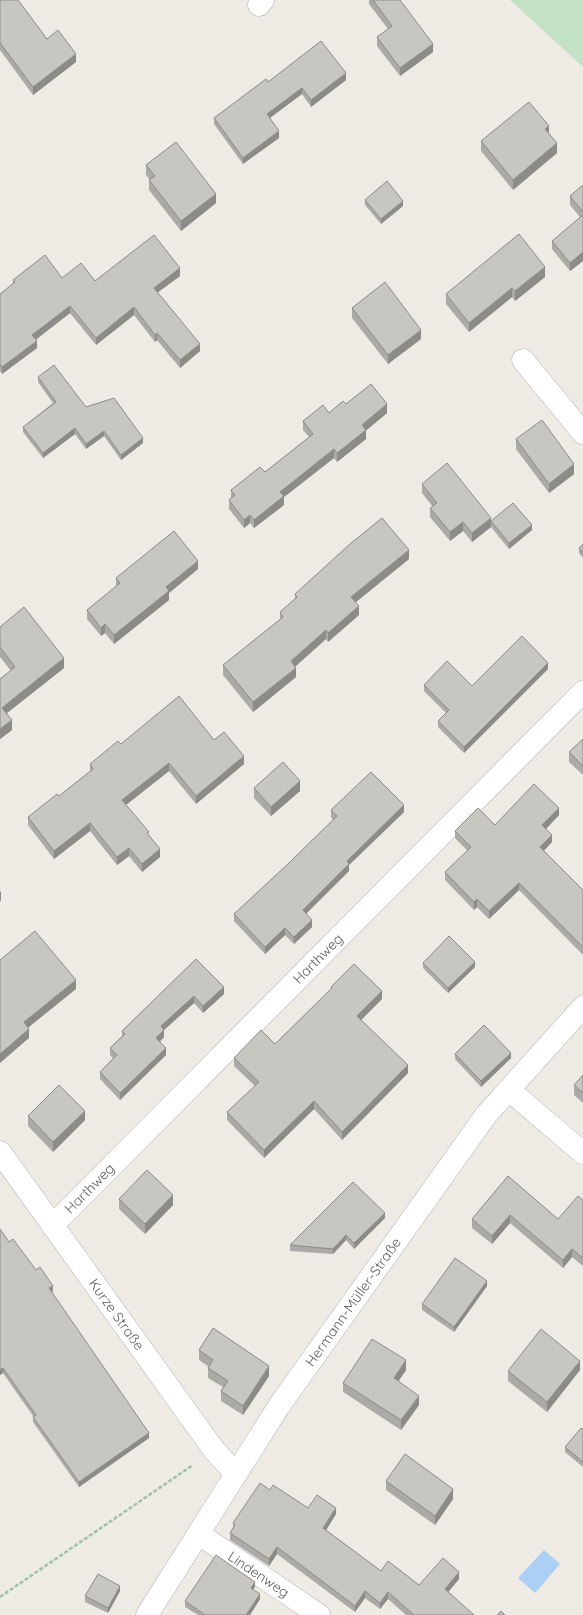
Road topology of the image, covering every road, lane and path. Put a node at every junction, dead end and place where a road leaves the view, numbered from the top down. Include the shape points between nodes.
1 (523, 360) dead end
2 (583, 433) edge
3 (583, 692) edge
4 (583, 1007) edge
5 (509, 1090) junction
6 (0, 1152) edge
7 (583, 1153) edge
8 (51, 1223) junction
9 (196, 1462) dead end
10 (236, 1474) junction
11 (199, 1534) junction
12 (0, 1596) edge
13 (147, 1615) edge
14 (319, 1615) edge

1 - 2 street
3 - 8 street, Harthweg via 62,1216
4 - 5 street, Hermann-Müller-Straße
5 - 7 street
5 - 10 street, Hermann-Müller-Straße via 481,1122 279,1406
6 - 8 street, Kurze Straße
8 - 10 street, Kurze Straße via 214,1450
9 - 12 path
10 - 11 street, Hermann-Müller-Straße
11 - 13 street, Hermann-Müller-Straße
11 - 14 street, Lindenweg

